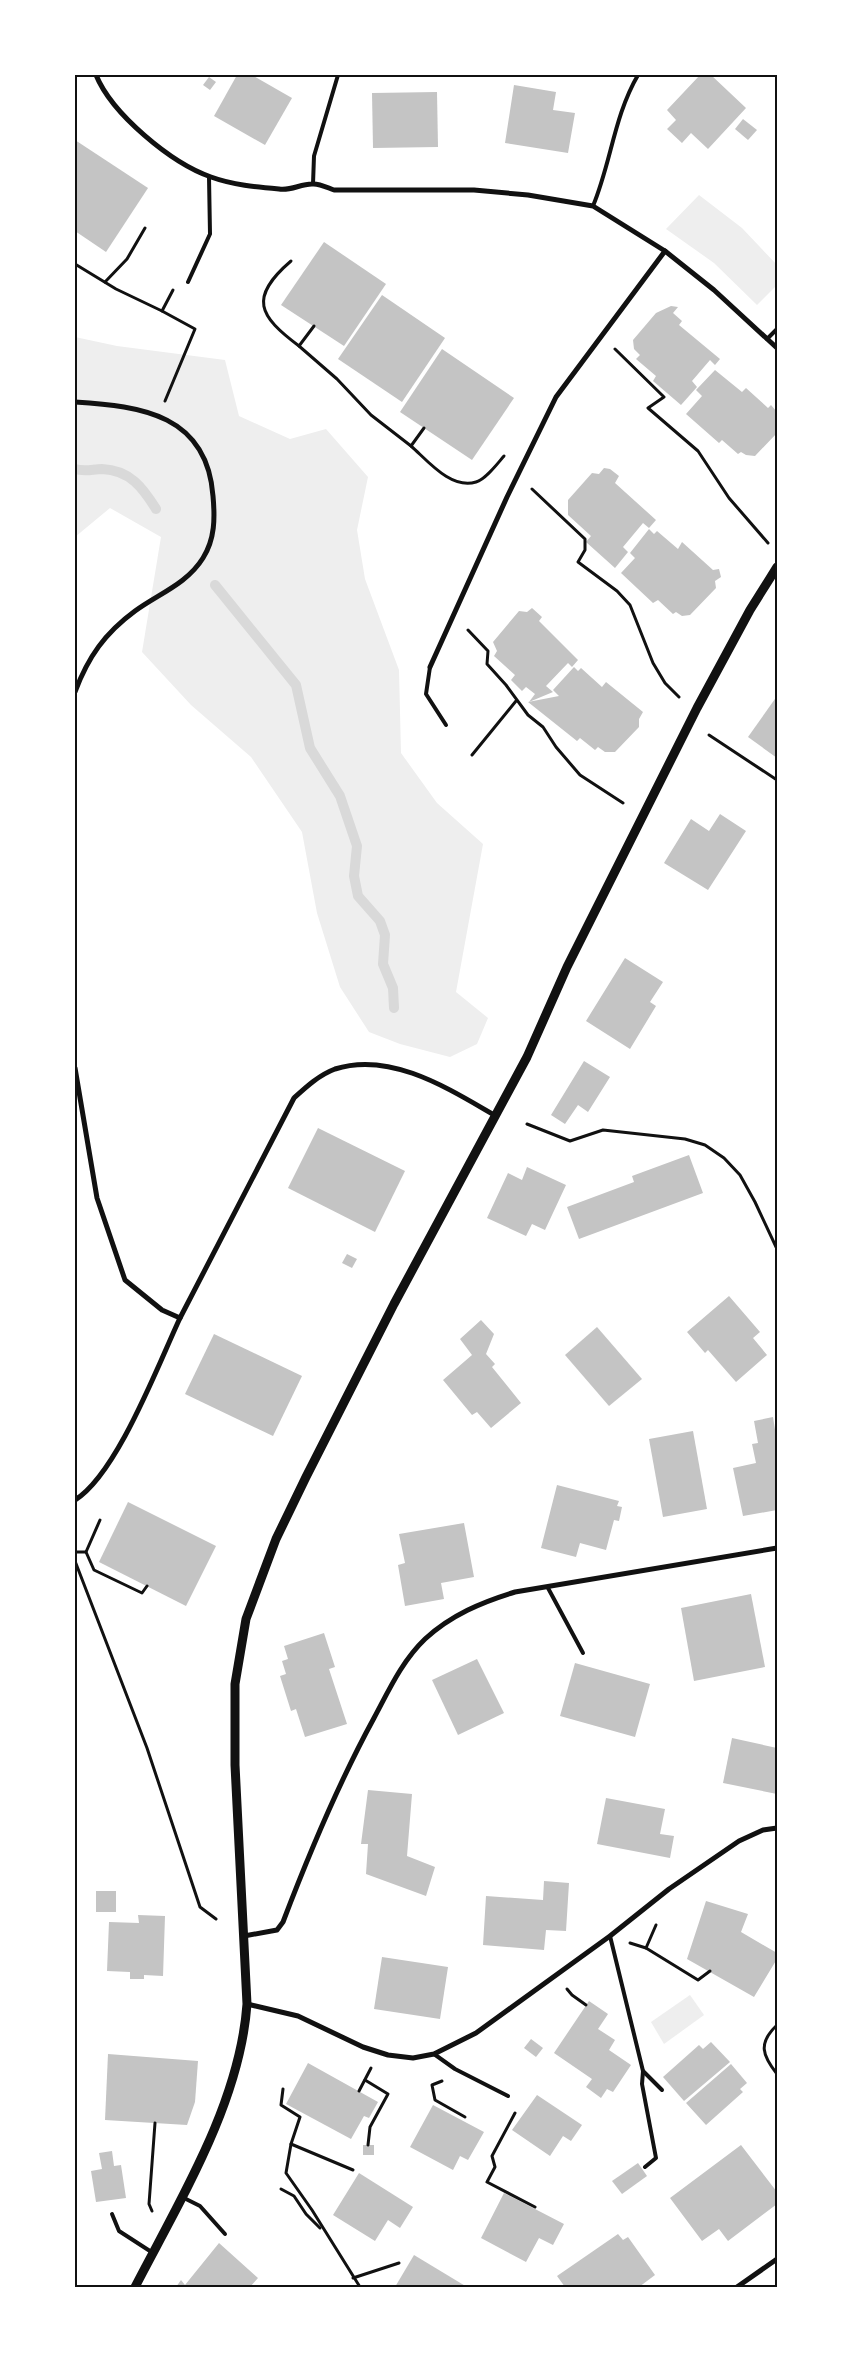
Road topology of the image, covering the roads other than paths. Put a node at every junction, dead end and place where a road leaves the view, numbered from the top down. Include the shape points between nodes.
1 (96, 75) edge
2 (338, 75) edge
3 (638, 75) edge
4 (209, 177) junction
5 (313, 184) junction
6 (593, 206) junction
7 (664, 251) junction
8 (188, 282) road end
9 (777, 329) edge
10 (767, 339) junction
11 (777, 348) edge
12 (75, 402) edge
13 (777, 567) edge
14 (430, 667) joint
15 (75, 692) edge
16 (446, 725) dead end
17 (75, 1069) edge
18 (496, 1116) junction
19 (180, 1318) junction
20 (75, 1500) edge
21 (777, 1548) edge
22 (548, 1588) junction
23 (583, 1653) dead end
24 (777, 1828) edge
25 (244, 1936) junction
26 (610, 1936) junction
27 (247, 2004) junction
28 (434, 2054) junction
29 (643, 2071) junction
30 (662, 2090) dead end
31 (508, 2096) road end
32 (646, 2167) dead end
33 (182, 2197) junction
34 (112, 2214) dead end
35 (225, 2234) dead end
36 (153, 2253) junction
37 (777, 2259) edge
38 (135, 2287) edge
39 (737, 2287) edge

1 - 4 street via 116,107 152,140
2 - 5 lane via 314,156
3 - 6 lane via 625,101 602,186
4 - 5 street via 234,184 288,190
4 - 8 lane via 210,234
5 - 6 street via 334,190 474,190
6 - 7 street
7 - 10 street via 714,290
7 - 14 street via 556,397
9 - 10 lane
10 - 11 street
12 - 15 street via 109,404 160,414 188,433 204,456 213,492 215,525 203,558 184,580 135,611 94,650
13 - 18 street via 750,610 698,708
14 - 16 lane via 426,694
17 - 19 street via 97,1198 126,1280 162,1310
18 - 19 street via 413,1072 368,1064 334,1070 312,1082 294,1098
18 - 25 street via 394,1304 306,1478 276,1539 246,1618 234,1684
19 - 20 street via 126,1434 105,1468
21 - 22 street
22 - 23 lane
22 - 25 street via 515,1592 483,1602 443,1624 410,1655 330,1803 283,1922 276,1930
24 - 26 street via 763,1830 739,1841 669,1889
25 - 27 street
26 - 28 street via 476,2033
26 - 29 lane
27 - 28 street via 298,2016 362,2047 380,2052 413,2058
27 - 33 street via 245,2030 226,2095
28 - 31 lane via 455,2069
29 - 30 lane
29 - 32 lane via 642,2084 656,2158
33 - 35 lane via 200,2206
33 - 36 street
34 - 36 lane via 119,2231
36 - 38 street
37 - 39 street

